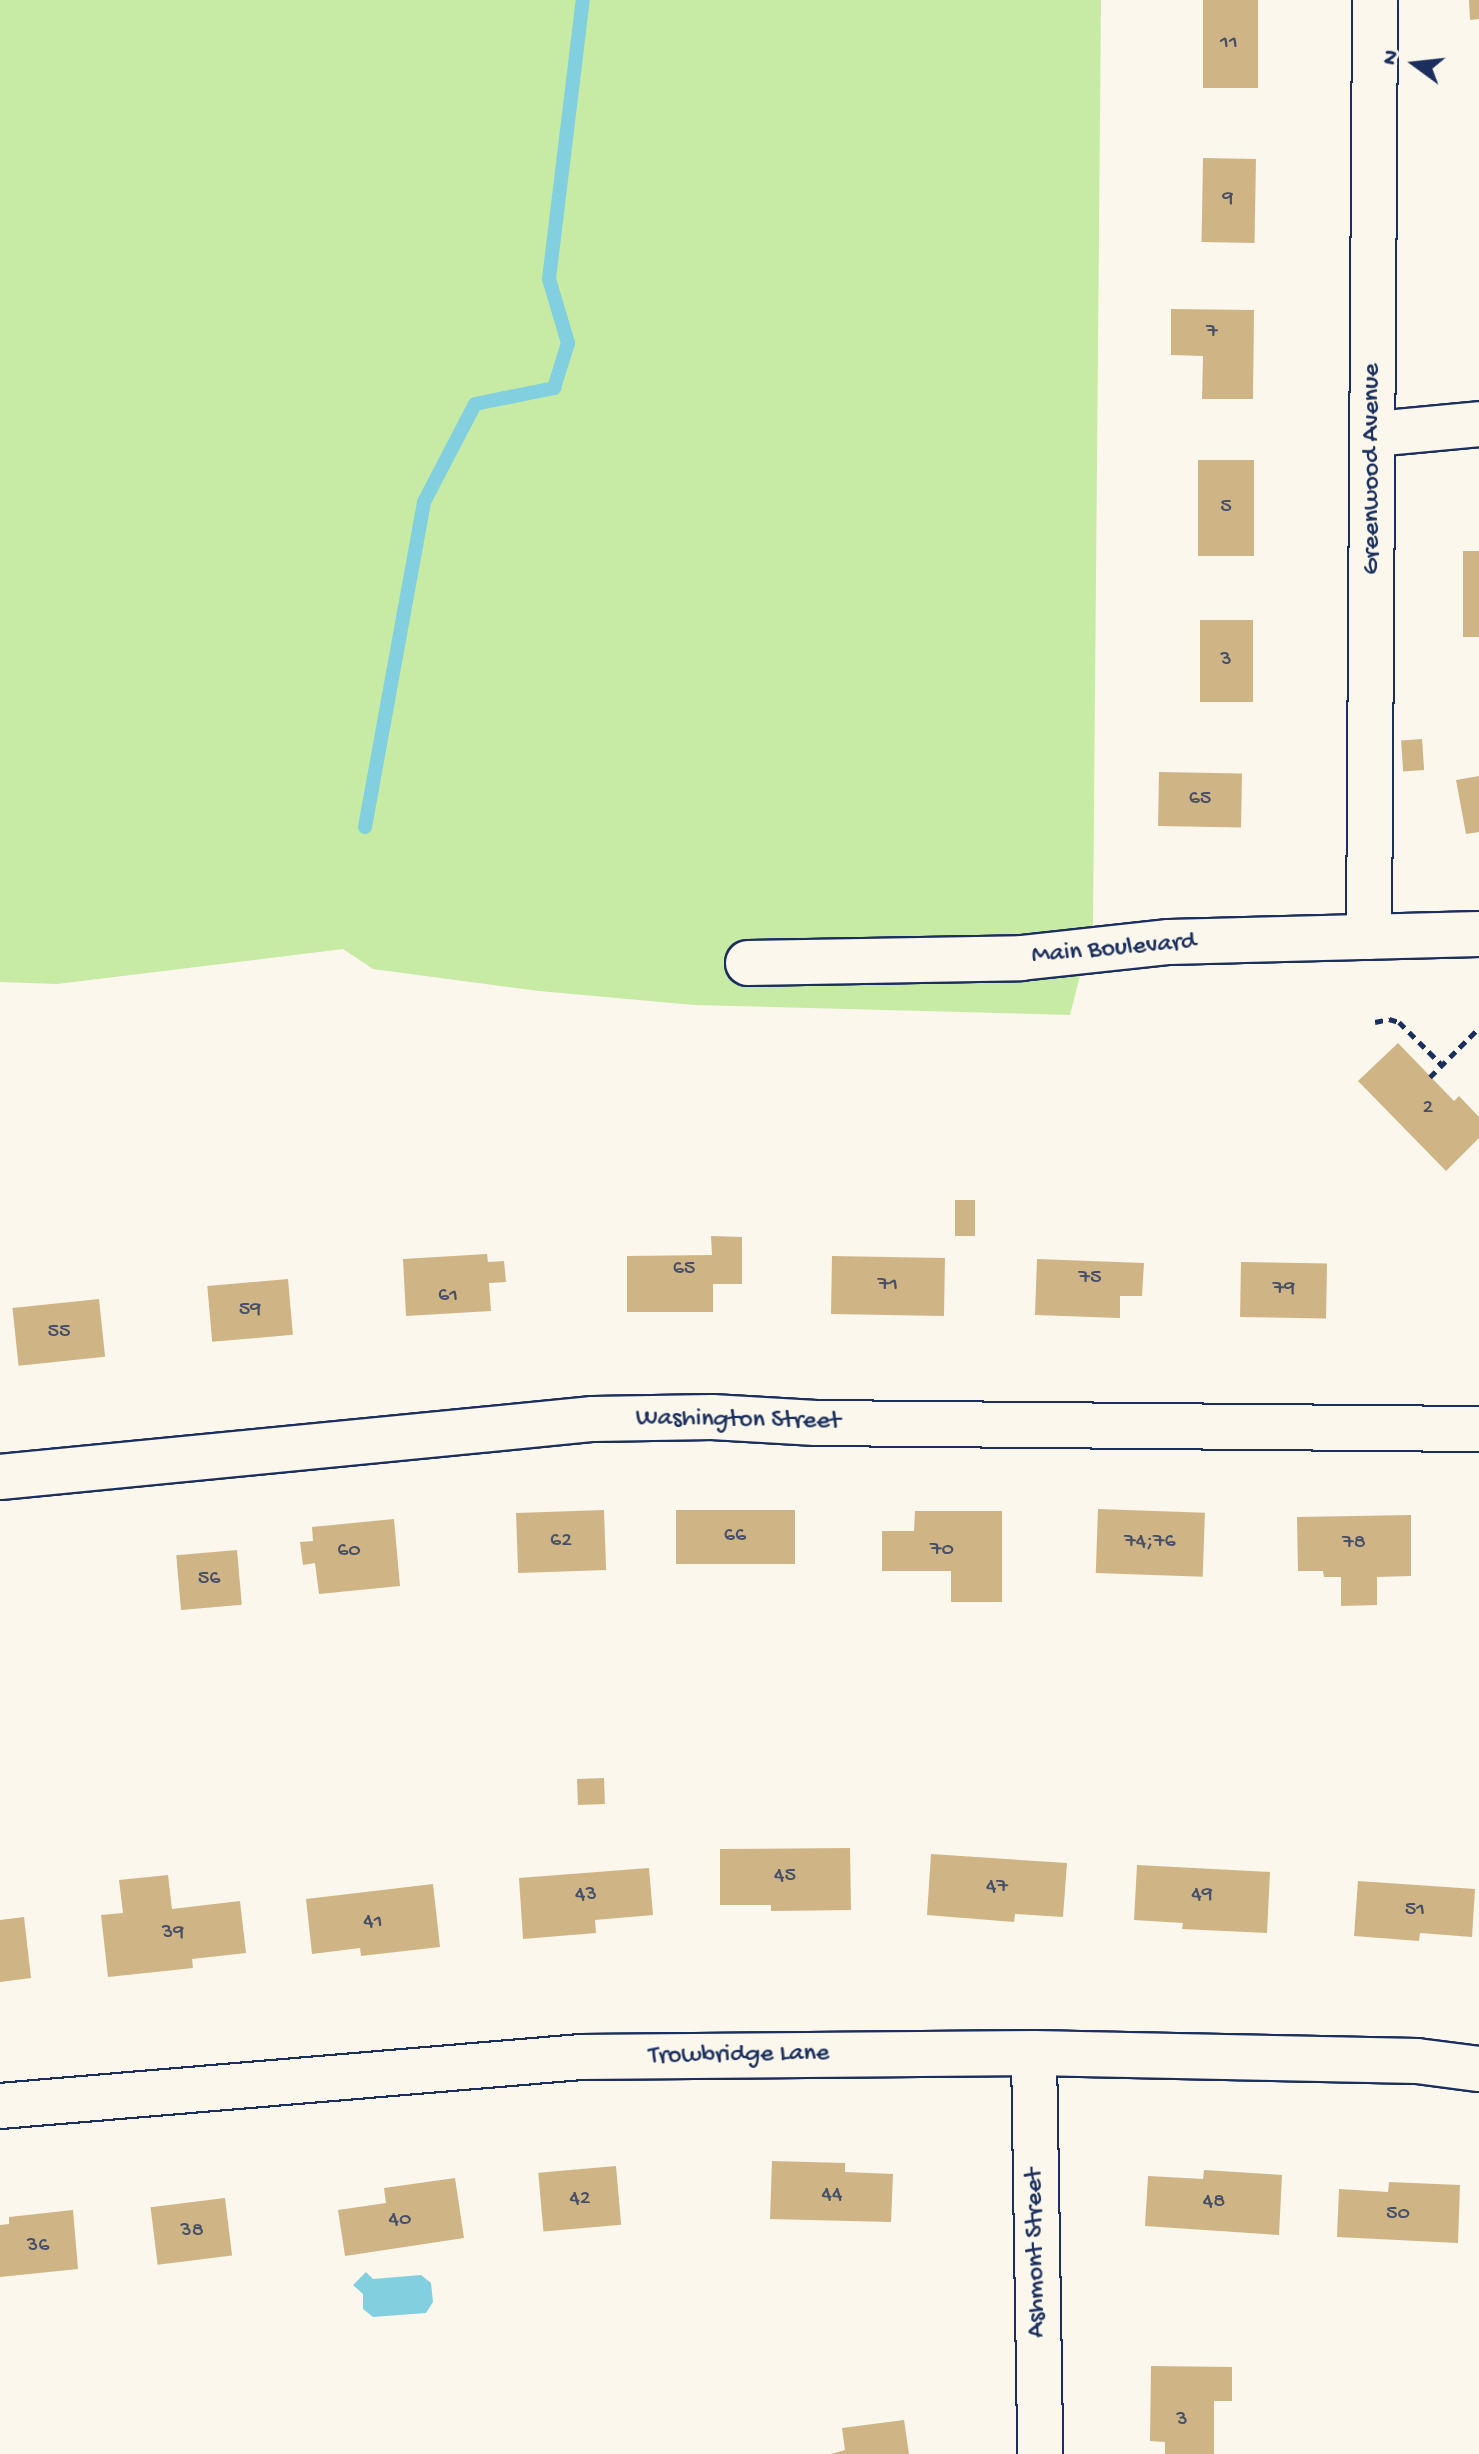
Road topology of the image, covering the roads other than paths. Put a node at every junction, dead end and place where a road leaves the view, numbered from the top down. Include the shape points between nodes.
1 (1375, 0) edge
2 (1479, 424) edge
3 (1374, 434) junction
4 (1479, 934) edge
5 (1369, 937) junction
6 (748, 963) dead end
7 (1479, 1429) edge
8 (0, 1477) edge
9 (1034, 2053) junction
10 (1479, 2069) edge
11 (0, 2106) edge
12 (1040, 2454) edge

1 - 3 street, Greenwood Avenue
2 - 3 street
3 - 5 street, Greenwood Avenue
4 - 5 street, Main Boulevard
5 - 6 street, Main Boulevard via 1169,942 1021,958
7 - 8 street, Washington Street via 593,1419
9 - 10 street, Trowbridge Lane via 1417,2061
9 - 11 street, Trowbridge Lane via 581,2057
9 - 12 street, Ashmont Street

